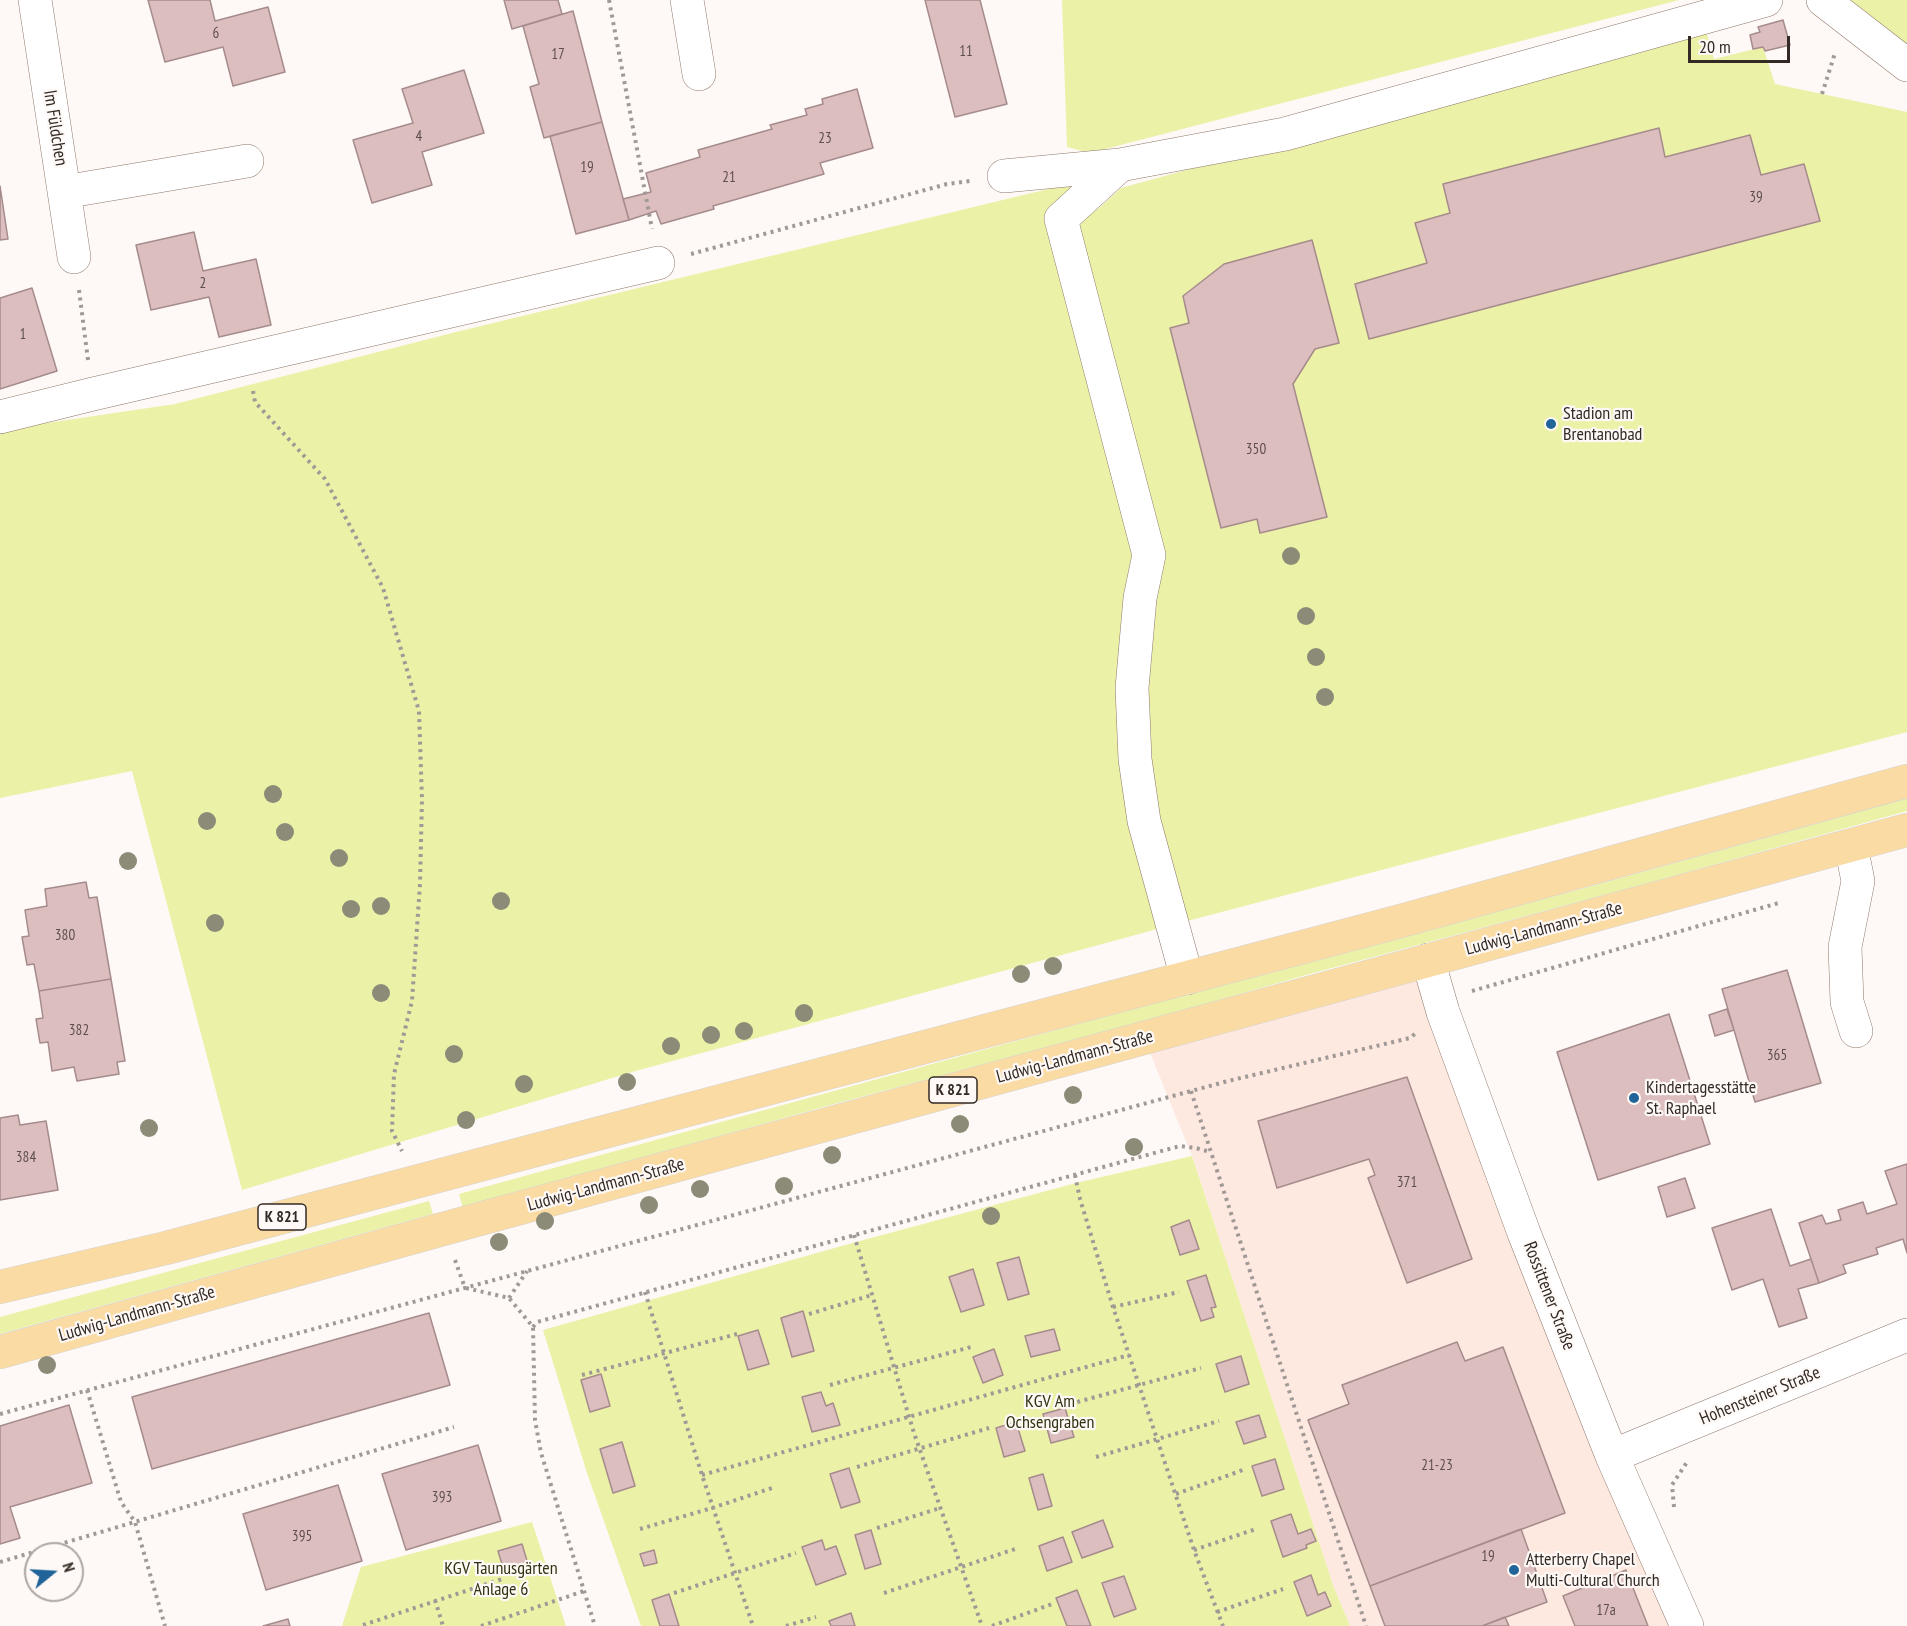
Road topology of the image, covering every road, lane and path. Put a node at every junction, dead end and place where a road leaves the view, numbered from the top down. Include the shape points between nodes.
1 (35, 0) edge
2 (609, 0) edge
3 (687, 0) edge
4 (1766, 0) edge
5 (1835, 9) edge
6 (1907, 65) edge
7 (699, 74) dead end
8 (1822, 94) dead end
9 (247, 161) dead end
10 (1120, 165) junction
11 (1004, 176) joint
12 (64, 192) junction
13 (74, 256) joint
14 (658, 262) junction
15 (245, 358) junction
16 (93, 393) junction
17 (0, 417) edge
18 (1907, 781) edge
19 (1907, 830) edge
20 (1851, 846) junction
21 (1789, 900) dead end
22 (1428, 960) junction
23 (1187, 978) junction
24 (1443, 1012) junction
25 (1856, 1031) dead end
26 (1191, 1091) junction
27 (403, 1152) dead end
28 (1210, 1152) junction
29 (1075, 1175) junction
30 (854, 1235) junction
31 (528, 1270) junction
32 (0, 1287) edge
33 (465, 1288) junction
34 (645, 1292) junction
35 (1179, 1292) dead end
36 (872, 1295) junction
37 (509, 1298) junction
38 (1113, 1307) junction
39 (809, 1314) dead end
40 (533, 1327) junction
41 (737, 1334) dead end
42 (1907, 1335) edge
43 (971, 1347) dead end
44 (0, 1352) edge
45 (663, 1353) junction
46 (1129, 1355) junction
47 (1200, 1368) dead end
48 (894, 1369) junction
49 (582, 1375) dead end
50 (1139, 1385) junction
51 (830, 1386) dead end
52 (87, 1390) junction
53 (1070, 1404) dead end
54 (0, 1414) edge
55 (909, 1416) junction
56 (1219, 1421) dead end
57 (454, 1426) dead end
58 (989, 1428) dead end
59 (1157, 1439) junction
60 (920, 1449) junction
61 (1612, 1456) junction
62 (1096, 1457) dead end
63 (1691, 1457) dead end
64 (857, 1467) dead end
65 (1243, 1470) dead end
66 (702, 1475) junction
67 (775, 1487) dead end
68 (1176, 1494) junction
69 (712, 1508) junction
70 (940, 1508) junction
71 (1675, 1517) dead end
72 (135, 1522) junction
73 (878, 1528) dead end
74 (640, 1529) dead end
75 (1256, 1529) dead end
76 (1018, 1548) dead end
77 (1194, 1550) junction
78 (796, 1552) dead end
79 (0, 1562) edge
80 (961, 1568) junction
81 (734, 1573) junction
82 (502, 1579) dead end
83 (1283, 1589) dead end
84 (584, 1591) junction
85 (674, 1593) dead end
86 (884, 1593) dead end
87 (435, 1600) junction
88 (1055, 1603) dead end
89 (1217, 1612) junction
90 (816, 1617) dead end
91 (363, 1625) edge
92 (165, 1626) edge
93 (443, 1626) edge
94 (481, 1626) edge
95 (595, 1626) edge
96 (753, 1626) edge
97 (786, 1626) edge
98 (982, 1626) edge
99 (992, 1626) edge
100 (1223, 1626) edge
101 (1365, 1626) edge
102 (1687, 1626) edge

1 - 12 street, Im Füldchen
2 - 14 path
3 - 7 street
4 - 10 street via 1285,134
5 - 6 street
5 - 8 path
9 - 12 street
10 - 11 street
10 - 23 street via 1061,219 1149,555 1140,598 1132,688 1135,759 1144,821
11 - 14 path via 947,184
12 - 13 street, Im Füldchen
13 - 16 path
14 - 15 street
15 - 16 street
15 - 27 path via 255,402 325,479 383,588 419,711 422,800 412,1001 394,1074 392,1131
16 - 17 street
18 - 23 main road, K 821
19 - 20 main road, Ludwig-Landmann-Straße / K 821
20 - 22 main road, Ludwig-Landmann-Straße / K 821
20 - 25 street via 1858,881 1845,947 1847,1002
21 - 24 path via 1469,992
22 - 24 street, Rossittener Straße
22 - 44 main road, Ludwig-Landmann-Straße / K 821
23 - 32 main road, K 821 via 166,1248
24 - 26 path via 1410,1038
24 - 61 street, Rossittener Straße
26 - 28 path
26 - 31 path
28 - 29 path via 1180,1146
28 - 101 path
29 - 30 path
29 - 38 path
30 - 34 path
30 - 36 path
31 - 33 path
31 - 37 path
33 - 37 path
33 - 52 path
34 - 40 path via 537,1322
34 - 45 path
35 - 38 path
36 - 39 path
36 - 48 path
37 - 40 path
38 - 46 path
40 - 84 path via 535,1420 541,1453
41 - 45 path
42 - 61 street, Hohensteiner Straße
43 - 48 path
45 - 49 path
45 - 66 path
46 - 50 path
46 - 55 path
47 - 50 path
48 - 51 path
48 - 55 path
50 - 53 path
50 - 59 path
52 - 54 path
52 - 72 path via 121,1502
55 - 60 path
55 - 66 path
56 - 59 path
57 - 72 path
58 - 60 path
59 - 62 path
59 - 68 path
60 - 64 path
60 - 70 path
61 - 102 street, Rossittener Straße
63 - 71 path via 1672,1485
65 - 68 path
66 - 69 path
67 - 69 path
68 - 77 path
69 - 74 path
69 - 81 path
70 - 73 path
70 - 80 path
72 - 79 path
72 - 92 path
75 - 77 path
76 - 80 path
77 - 89 path
78 - 81 path
80 - 86 path
80 - 98 path
81 - 85 path
81 - 96 path
82 - 87 path
83 - 89 path
84 - 94 path
84 - 95 path
87 - 91 path
87 - 93 path
88 - 99 path
89 - 100 path
90 - 97 path

